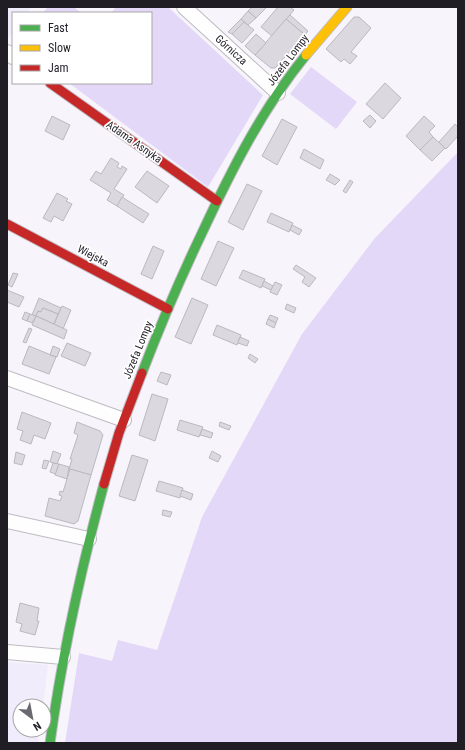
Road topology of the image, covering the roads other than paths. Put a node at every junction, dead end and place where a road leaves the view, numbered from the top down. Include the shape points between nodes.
1 (184, 7) edge
2 (347, 7) edge
3 (51, 84) edge
4 (278, 93) junction
5 (217, 201) junction
6 (7, 224) edge
7 (168, 309) junction
8 (7, 378) edge
9 (124, 420) junction
10 (7, 520) edge
11 (89, 539) junction
12 (7, 652) edge
13 (62, 657) junction
14 (50, 743) edge

1 - 4 street, Górnicza
2 - 4 street, Józefa Lompy via 311,48
3 - 5 street, Adama Asnyka
4 - 5 street, Józefa Lompy via 257,125
5 - 7 street, Józefa Lompy
6 - 7 street, Wiejska
7 - 9 street, Józefa Lompy
8 - 9 street
9 - 11 street, Józefa Lompy
10 - 11 street
11 - 13 street, Józefa Lompy
12 - 13 street
13 - 14 street, Józefa Lompy

